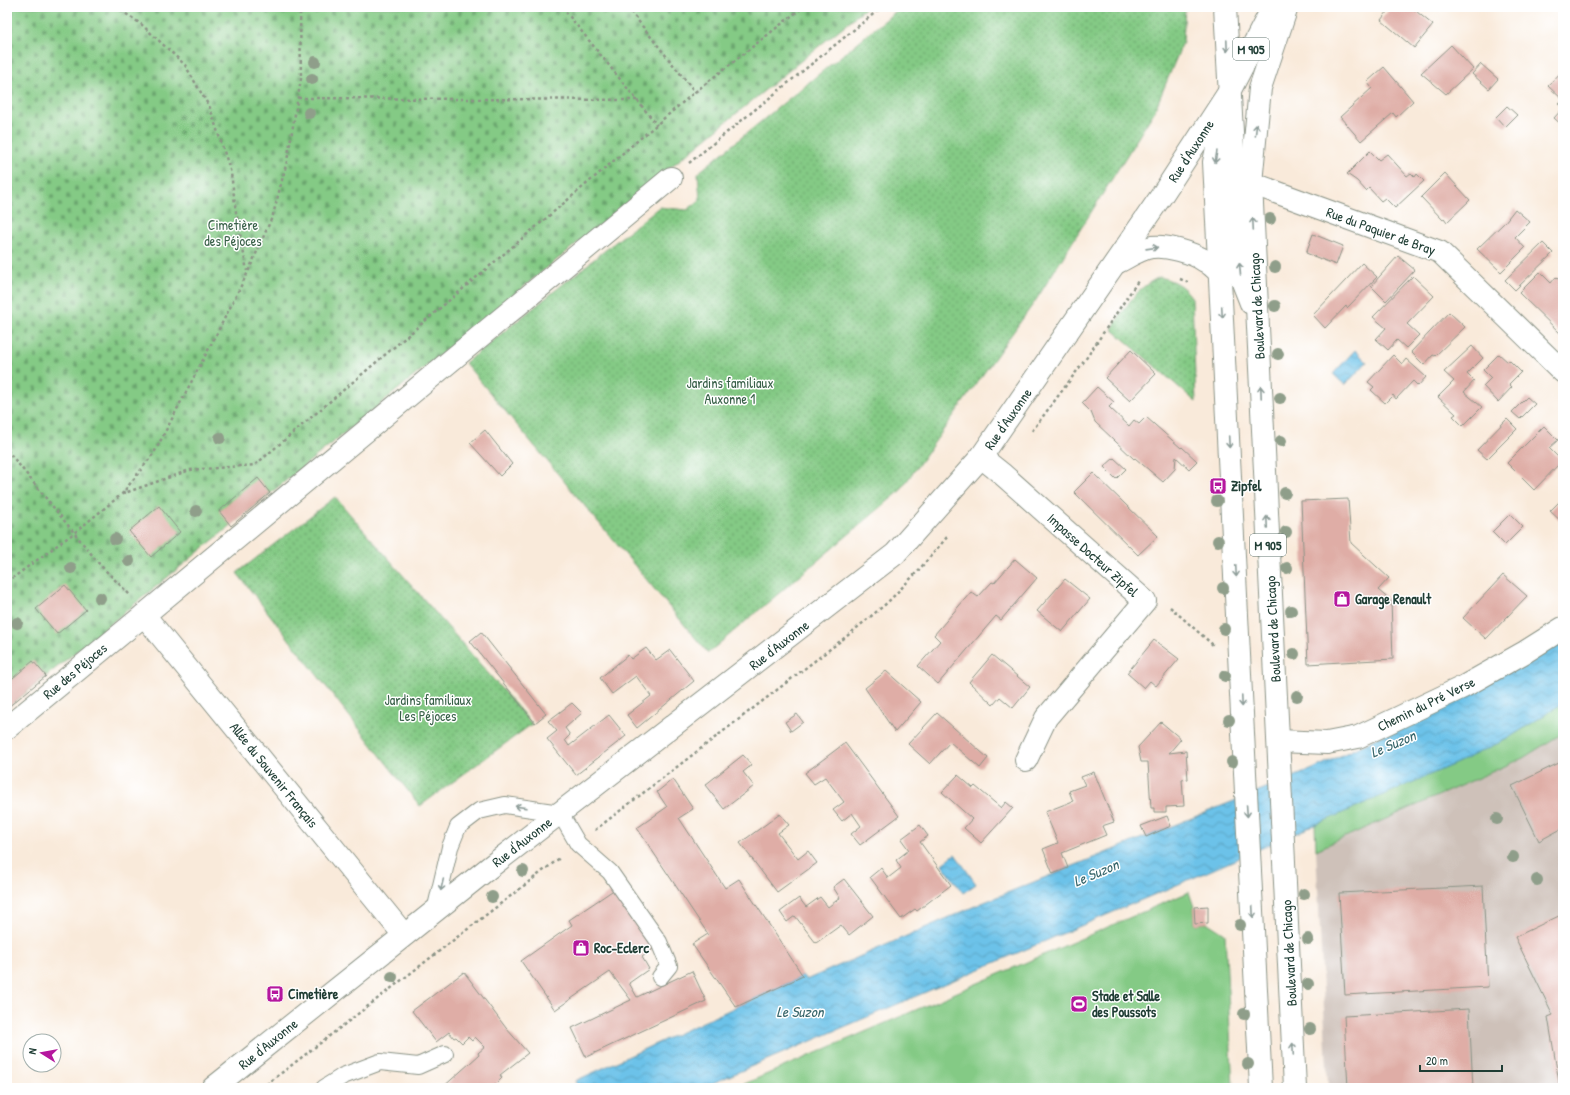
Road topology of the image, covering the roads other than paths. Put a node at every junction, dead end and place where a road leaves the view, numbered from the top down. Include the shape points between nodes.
1 (1225, 7) edge
2 (1272, 7) edge
3 (1287, 7) edge
4 (1229, 92) junction
5 (671, 178) road end
6 (1251, 183) junction
7 (1116, 263) junction
8 (1220, 273) junction
9 (1258, 319) junction
10 (1563, 372) edge
11 (981, 457) junction
12 (144, 614) junction
13 (1563, 628) edge
14 (7, 728) edge
15 (1279, 741) junction
16 (1026, 760) dead end
17 (560, 813) junction
18 (435, 911) junction
19 (404, 935) junction
20 (660, 977) dead end
21 (445, 1054) dead end
22 (213, 1088) edge
23 (324, 1088) edge
24 (1261, 1088) edge
25 (1295, 1088) edge

1 -> 4 main road, M 905
2 - 4 main road, M 905
6 -> 3 main road, Boulevard de Chicago via 1260,88
4 - 7 main road, Rue d'Auxonne / M 905
4 -> 8 main road via 1214,162
9 -> 4 main road via 1240,275
5 - 12 main road, Rue des Péjoces
9 -> 6 main road, Boulevard de Chicago / M 905
6 - 10 main road, Rue du Paquier de Bray via 1440,252
7 -> 8 main road, M 905 via 1152,247 1164,248 1185,252 1205,260
7 - 11 main road, Rue d'Auxonne / M 905
8 -> 24 main road
15 -> 9 main road, Boulevard de Chicago / M 905
11 - 16 main road, Impasse Docteur Zipfel via 1145,601 1046,718
11 - 17 main road, Rue d'Auxonne / M 905 via 895,554
12 - 14 main road, Rue des Péjoces
12 - 19 main road, Allée du Souvenir Français
13 - 15 main road, Chemin du Pré Verse via 1463,687 1358,737 1327,743
25 -> 15 main road, Boulevard de Chicago / M 905
17 - 18 main road, Rue d'Auxonne / M 905
17 -> 18 lane via 505,805 479,811 458,827 450,847
17 - 20 lane via 578,844 610,872 659,942 669,966
18 - 19 main road, Rue d'Auxonne / M 905
19 - 22 main road, Rue d'Auxonne / M 905
21 - 23 lane via 418,1066 380,1062 343,1076

